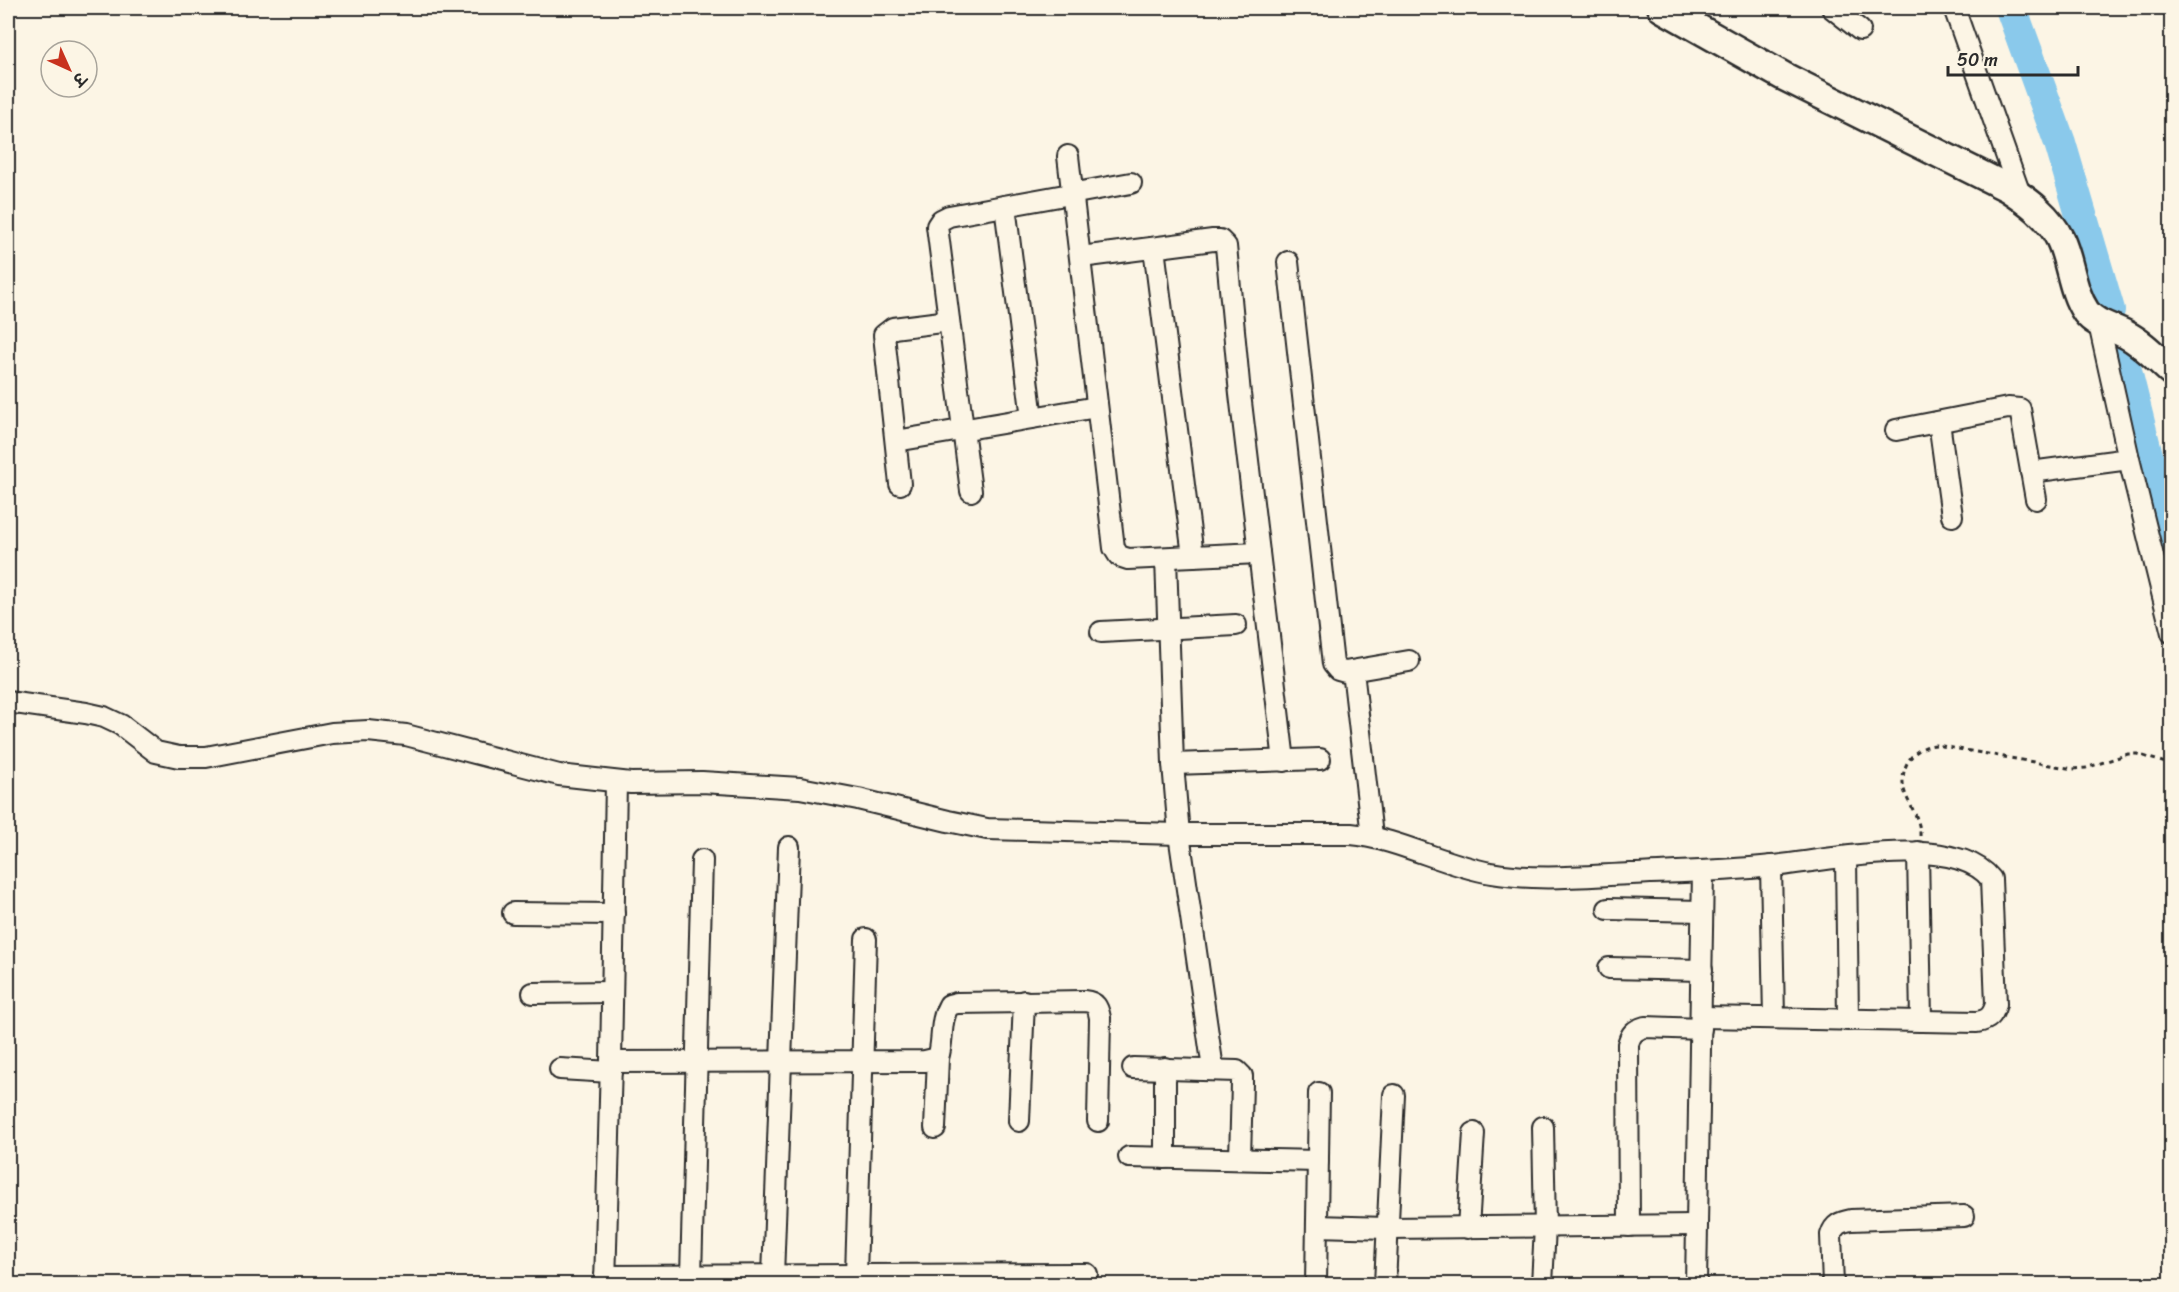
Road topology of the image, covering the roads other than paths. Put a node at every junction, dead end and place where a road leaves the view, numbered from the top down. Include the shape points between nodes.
1 (1662, 8) edge
2 (1832, 8) edge
3 (1954, 8) edge
4 (1860, 30) dead end
5 (1068, 156) dead end
6 (1131, 183) dead end
7 (1073, 194) junction
8 (2021, 197) junction
9 (1005, 206) junction
10 (1154, 248) junction
11 (1081, 257) junction
12 (1288, 262) dead end
13 (949, 321) junction
14 (2099, 324) junction
15 (2172, 372) edge
16 (1097, 407) junction
17 (1032, 418) junction
18 (1940, 422) junction
19 (963, 429) junction
20 (1896, 430) dead end
21 (896, 441) junction
22 (2129, 459) junction
23 (2031, 472) junction
24 (900, 484) dead end
25 (971, 491) dead end
26 (2036, 499) dead end
27 (1952, 516) dead end
28 (1259, 553) junction
29 (1193, 556) junction
30 (1166, 558) junction
31 (1236, 626) dead end
32 (1168, 629) junction
33 (1101, 632) dead end
34 (2172, 633) edge
35 (1409, 662) dead end
36 (1353, 671) junction
37 (8, 702) edge
38 (1320, 759) dead end
39 (1284, 760) junction
40 (1173, 764) junction
41 (616, 782) junction
42 (1179, 834) junction
43 (1372, 836) junction
44 (789, 847) dead end
45 (1918, 852) junction
46 (1846, 856) junction
47 (702, 860) dead end
48 (1772, 866) junction
49 (1702, 871) junction
50 (1608, 909) dead end
51 (1702, 911) junction
52 (513, 913) dead end
53 (614, 914) junction
54 (867, 939) dead end
55 (1609, 968) dead end
56 (1702, 970) junction
57 (612, 992) junction
58 (533, 993) dead end
59 (1024, 1001) junction
60 (1774, 1018) junction
61 (1848, 1020) junction
62 (1921, 1021) junction
63 (1701, 1023) junction
64 (938, 1058) junction
65 (697, 1060) junction
66 (781, 1062) junction
67 (862, 1062) junction
68 (611, 1067) junction
69 (1133, 1068) dead end
70 (1165, 1068) junction
71 (560, 1069) dead end
72 (1213, 1069) junction
73 (1319, 1094) dead end
74 (1394, 1095) dead end
75 (1018, 1121) dead end
76 (1098, 1121) dead end
77 (1544, 1127) dead end
78 (935, 1128) dead end
79 (1474, 1133) dead end
80 (1129, 1157) dead end
81 (1165, 1158) junction
82 (1240, 1159) junction
83 (1318, 1161) junction
84 (1964, 1216) dead end
85 (1697, 1225) junction
86 (1317, 1226) junction
87 (1629, 1226) junction
88 (1545, 1227) junction
89 (1387, 1228) junction
90 (1468, 1228) junction
91 (1087, 1274) dead end
92 (856, 1275) junction
93 (691, 1276) junction
94 (773, 1276) junction
95 (605, 1280) edge
96 (941, 1280) edge
97 (1024, 1280) edge
98 (1316, 1284) edge
99 (1385, 1284) edge
100 (1542, 1284) edge
101 (1696, 1284) edge
102 (1833, 1284) edge

1 - 8 street via 1783,76
2 - 4 street
3 - 8 street
5 - 7 street
6 - 7 street
7 - 9 street
7 - 11 street
8 - 14 street via 2031,203 2060,239 2078,299
9 - 13 street via 949,216 937,226
9 - 17 street
10 - 11 street
10 - 28 street via 1213,240 1226,246
10 - 29 street
11 - 16 street
12 - 36 street via 1330,652 1338,670
13 - 19 street
13 - 21 street via 893,328 884,335
14 - 15 street via 2141,344
14 - 22 street
16 - 17 street
16 - 30 street via 1114,548 1128,560
17 - 19 street
18 - 20 street
18 - 23 street via 2016,407 2020,410
18 - 27 street
19 - 21 street
19 - 25 street
21 - 24 street
22 - 23 street
22 - 34 street
23 - 26 street
28 - 29 street
28 - 39 street
29 - 30 street
30 - 32 street
31 - 32 street
32 - 33 street
32 - 40 street
35 - 36 street
36 - 43 street
37 - 41 street via 104,717 156,752 179,757 206,757 332,733 368,731 406,735 560,775
38 - 39 street
39 - 40 street
40 - 42 street
41 - 42 street via 800,788 987,829
41 - 53 street
42 - 43 street
42 - 72 street
43 - 49 street via 1476,870 1523,877
44 - 66 street
45 - 46 street
45 - 62 street
45 - 62 street via 1966,861 1991,879 1996,1004 1994,1014 1986,1020
46 - 48 street
46 - 61 street
47 - 65 street
48 - 49 street
48 - 60 street
49 - 51 street
50 - 51 street
51 - 56 street
52 - 53 street
53 - 57 street
54 - 67 street
55 - 56 street
56 - 63 street
57 - 58 street
57 - 68 street
59 - 64 street via 949,1005 944,1014
59 - 75 street
59 - 76 street via 1084,1000 1098,1007
60 - 61 street
60 - 63 street
61 - 62 street
63 - 85 street
63 - 87 street via 1645,1027 1631,1035
64 - 67 street
64 - 78 street
65 - 66 street
65 - 68 street
65 - 93 street
66 - 67 street
66 - 94 street
67 - 92 street
68 - 71 street
68 - 95 street
69 - 70 street
70 - 72 street
70 - 81 street
72 - 82 street via 1237,1071 1242,1076
73 - 83 street
74 - 89 street
77 - 88 street
79 - 90 street
80 - 81 street
81 - 82 street
82 - 83 street
83 - 86 street
84 - 102 street via 1841,1222 1831,1235
85 - 87 street
85 - 101 street
86 - 89 street
86 - 98 street
87 - 88 street
88 - 90 street
88 - 100 street
89 - 90 street
89 - 99 street
91 - 97 street
92 - 94 street
92 - 96 street
93 - 94 street
93 - 95 street
96 - 97 street

